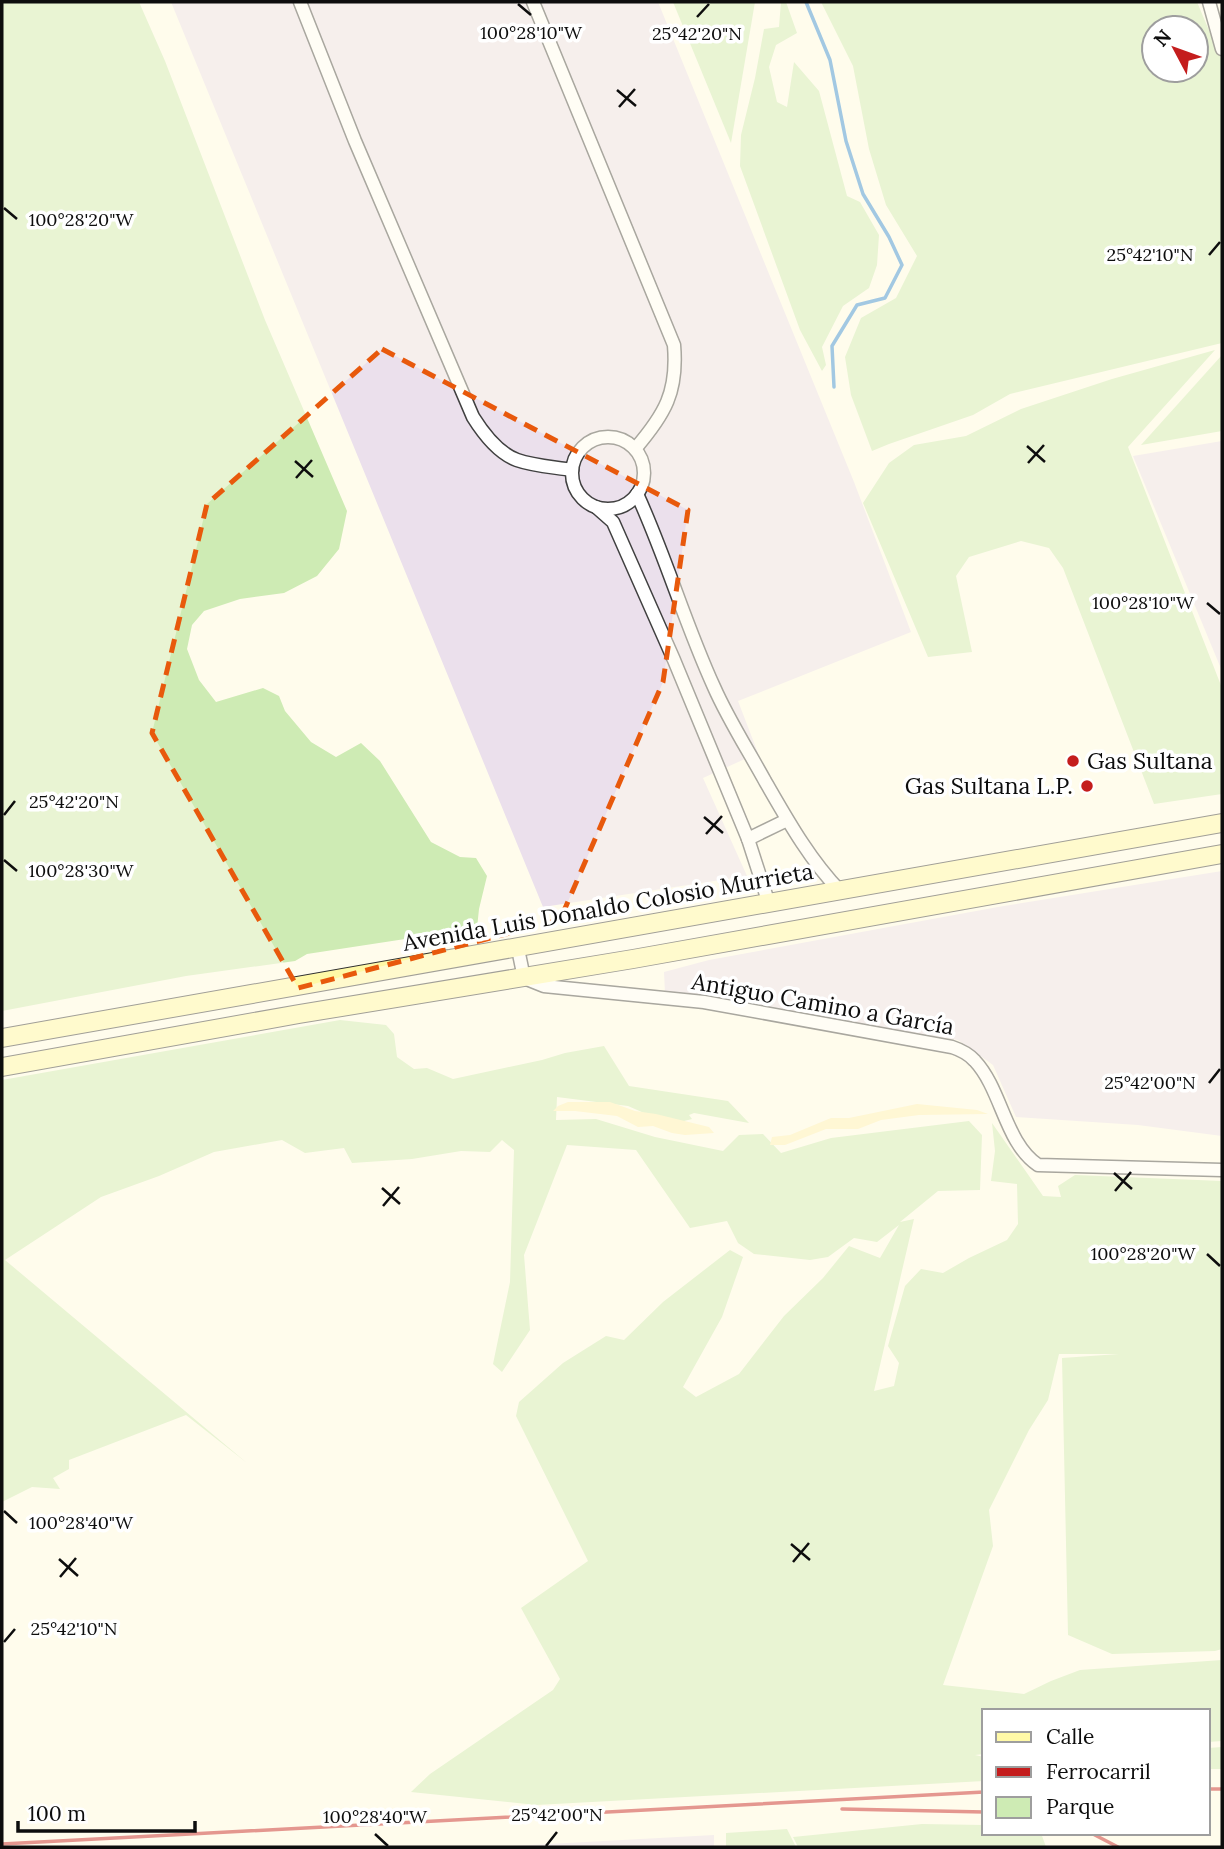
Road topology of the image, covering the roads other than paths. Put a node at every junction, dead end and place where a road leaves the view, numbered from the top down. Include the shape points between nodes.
1 (300, 2) edge
2 (533, 2) edge
3 (1209, 2) edge
4 (1216, 2) edge
5 (1222, 8) edge
6 (1222, 48) edge
7 (635, 449) junction
8 (572, 470) junction
9 (637, 494) junction
10 (596, 507) junction
11 (787, 820) junction
12 (1222, 823) edge
13 (748, 839) junction
14 (1222, 854) edge
15 (840, 891) junction
16 (769, 904) junction
17 (518, 949) junction
18 (524, 978) junction
19 (2, 1038) edge
20 (2, 1067) edge
21 (1222, 1170) edge

1 - 8 street via 473,417 498,448 515,459
2 - 7 street via 674,345 676,366 665,408
3 - 6 street
4 - 5 street
7 - 8 street via 603,437 582,448
7 - 9 street via 644,471
8 - 10 street via 578,493
9 - 10 street via 619,507
9 - 11 street via 714,688
10 - 13 street via 613,522
11 - 13 street
11 - 15 street
12 - 15 main road, Avenida Luis Donaldo Colosio Murrieta
13 - 16 street
14 - 18 main road
15 - 16 main road, Avenida Luis Donaldo Colosio Murrieta
16 - 17 main road, Avenida Luis Donaldo Colosio Murrieta
17 - 18 street
17 - 19 main road, Avenida Luis Donaldo Colosio Murrieta
18 - 20 main road
18 - 21 street, Antiguo Camino a García via 544,986 704,1002 952,1047 976,1062 1019,1144 1038,1165

